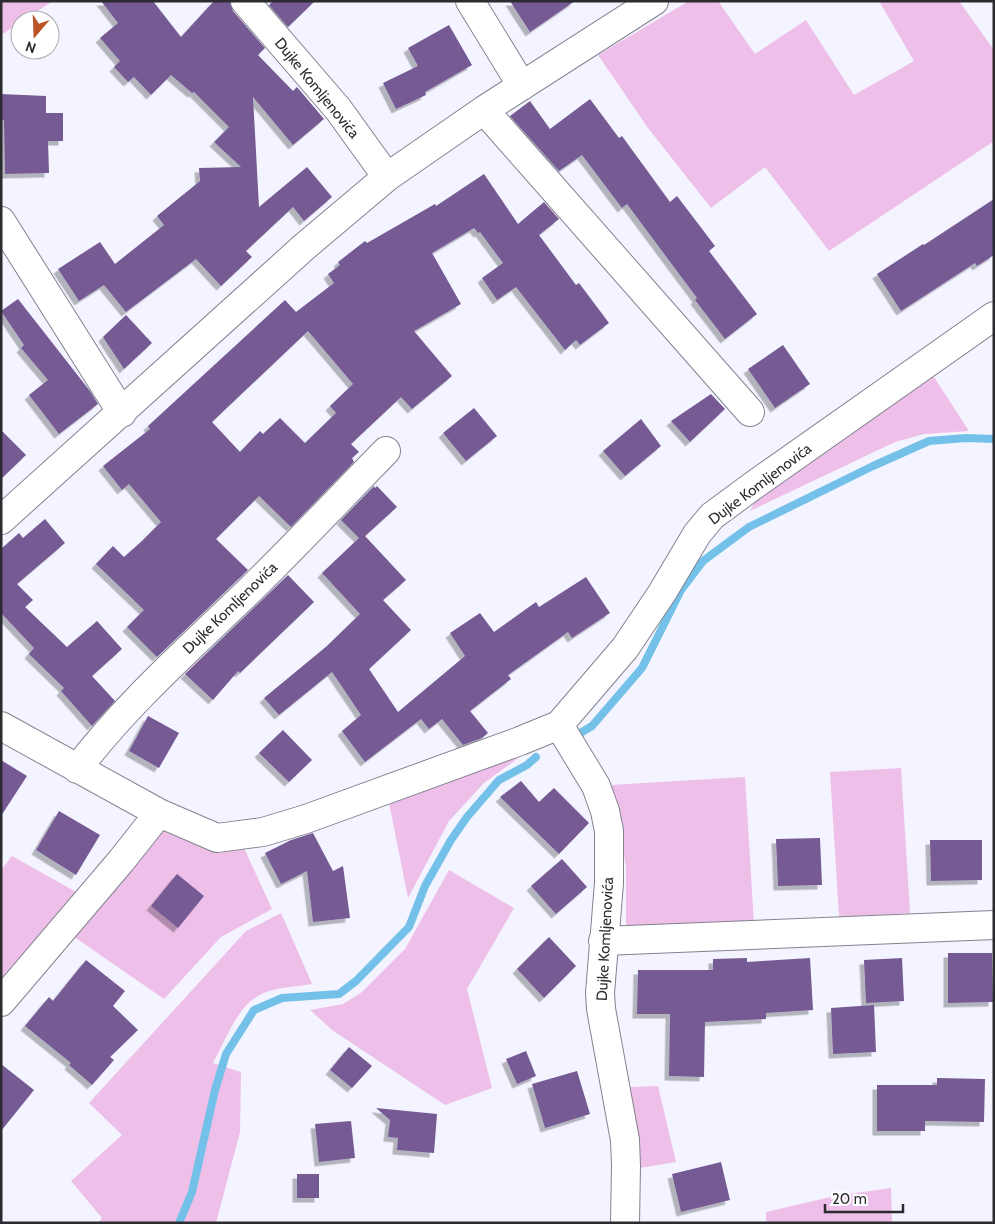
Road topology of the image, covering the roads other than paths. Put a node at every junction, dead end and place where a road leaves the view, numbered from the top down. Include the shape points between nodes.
1 (245, 1) edge
2 (470, 1) edge
3 (654, 1) edge
4 (522, 86) junction
5 (484, 110) junction
6 (387, 176) junction
7 (1, 221) edge
8 (994, 316) edge
9 (750, 412) dead end
10 (122, 413) junction
11 (386, 451) dead end
12 (1, 520) edge
13 (559, 725) junction
14 (1, 726) edge
15 (77, 769) junction
16 (159, 813) junction
17 (994, 924) edge
18 (604, 941) junction
19 (1, 1002) edge
20 (625, 1223) edge

1 - 6 street, Dujke Komljenovića via 338,109
2 - 4 street
3 - 4 street
4 - 5 street
5 - 6 street
5 - 9 street
6 - 10 street
7 - 10 street
8 - 13 street, Dujke Komljenovića via 712,516 697,534 625,648
10 - 12 street
11 - 15 street, Dujke Komljenovića via 253,587 136,699
13 - 16 street, Dujke Komljenovića via 263,832 217,838
13 - 18 street, Dujke Komljenovića via 596,786 605,811 609,831 609,883
14 - 15 street, Dujke Komljenovića
15 - 16 street, Dujke Komljenovića
16 - 19 street
17 - 18 street
18 - 20 street, Dujke Komljenovića via 601,1008 625,1140

